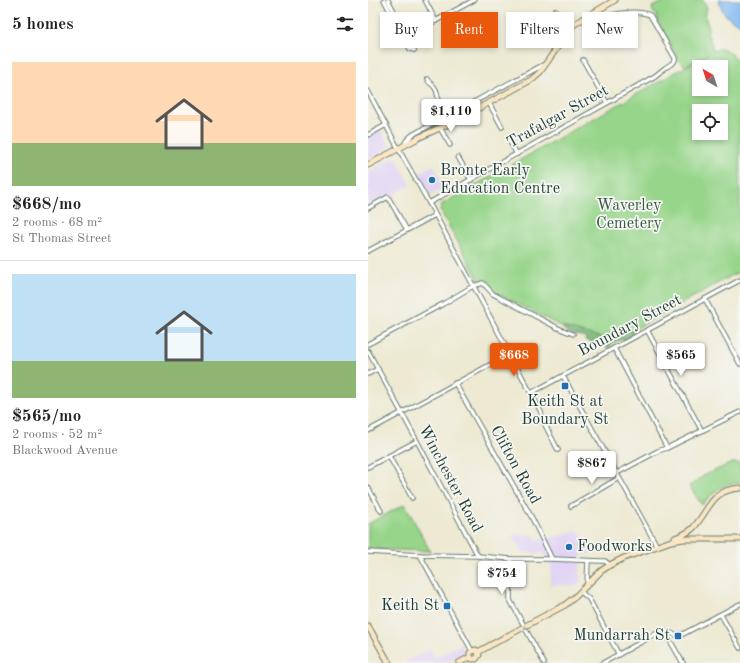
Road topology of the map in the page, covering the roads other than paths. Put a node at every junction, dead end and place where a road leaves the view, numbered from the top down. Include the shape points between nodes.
1 (384, 0) edge
2 (388, 0) edge
3 (425, 0) edge
4 (474, 0) edge
5 (615, 0) edge
6 (390, 12) edge
7 (395, 12) edge
8 (638, 14) edge
9 (436, 20) junction
10 (433, 22) edge
11 (574, 25) edge
12 (557, 48) edge
13 (583, 60) dead end
14 (546, 64) junction
15 (427, 79) dead end
16 (368, 92) edge
17 (489, 103) junction
18 (607, 103) junction
19 (453, 113) junction
20 (386, 125) junction
21 (502, 127) dead end
22 (440, 128) junction
23 (368, 135) edge
24 (510, 142) dead end
25 (404, 145) junction
26 (450, 145) dead end
27 (398, 148) junction
28 (517, 154) junction
29 (458, 157) dead end
30 (368, 165) edge
31 (471, 180) junction
32 (429, 203) junction
33 (368, 208) edge
34 (435, 215) junction
35 (407, 230) junction
36 (368, 251) edge
37 (740, 280) edge
38 (473, 286) junction
39 (705, 299) junction
40 (647, 330) junction
41 (573, 334) dead end
42 (368, 344) edge
43 (614, 348) junction
44 (368, 351) edge
45 (510, 354) junction
46 (740, 364) edge
47 (378, 369) junction
48 (368, 374) edge
49 (563, 376) junction
50 (456, 383) junction
51 (531, 393) junction
52 (402, 412) junction
53 (740, 412) edge
54 (368, 431) edge
55 (702, 431) junction
56 (417, 441) junction
57 (667, 448) junction
58 (558, 450) dead end
59 (389, 456) junction
60 (368, 467) edge
61 (617, 473) junction
62 (619, 478) junction
63 (368, 487) edge
64 (740, 488) edge
65 (412, 498) dead end
66 (572, 506) dead end
67 (381, 510) dead end
68 (695, 526) junction
69 (706, 538) junction
70 (740, 539) edge
71 (671, 541) junction
72 (657, 546) junction
73 (368, 552) edge
74 (420, 555) junction
75 (478, 556) junction
76 (511, 559) junction
77 (552, 559) junction
78 (588, 561) junction
79 (610, 565) junction
80 (587, 585) junction
81 (581, 592) junction
82 (740, 604) edge
83 (721, 614) junction
84 (368, 626) edge
85 (525, 627) junction
86 (665, 631) junction
87 (740, 648) edge
88 (472, 651) junction
89 (478, 652) junction
90 (619, 654) junction
91 (470, 657) junction
92 (477, 661) edge
93 (389, 663) edge
94 (459, 663) edge
95 (544, 663) edge
96 (603, 663) edge
97 (683, 663) edge

1 - 6 street
2 - 7 street
3 - 9 street
4 - 9 street
5 - 11 street
8 - 18 street, Trafalgar Street via 650,15 675,61 655,76
9 - 10 street
12 - 14 street
13 - 18 street
14 - 17 street via 531,80
14 - 19 street
15 - 19 street via 436,90 440,103
16 - 20 street
17 - 21 street
17 - 22 street
18 - 28 street, Trafalgar Street
19 - 25 street via 412,135
20 - 23 street
20 - 27 street
22 - 25 street
22 - 26 street
24 - 28 street
25 - 27 street
27 - 30 street
27 - 32 street
28 - 31 street, Trafalgar Street
29 - 31 street
31 - 32 street, Trafalgar Street
32 - 34 street
33 - 35 street via 388,197
34 - 35 street
34 - 38 street
35 - 36 street
37 - 39 street, Boundary Street
38 - 41 street via 483,283 493,294
38 - 42 street
38 - 45 street
39 - 40 street, Boundary Street
39 - 46 street
40 - 43 street, Boundary Street
40 - 55 street
43 - 49 street, Boundary Street
43 - 57 street
44 - 47 street, Winchester Road
45 - 50 street
45 - 51 street
47 - 48 street
47 - 52 street, Winchester Road
49 - 51 street, Boundary Street
49 - 61 street
50 - 52 street
50 - 77 street, Clifton Road via 532,518
51 - 58 street
52 - 54 street
52 - 56 street, Winchester Road
53 - 55 street
55 - 57 street
56 - 59 street
56 - 75 street, Winchester Road
57 - 61 street
59 - 60 street
59 - 65 street
61 - 62 street
62 - 66 street
62 - 72 street
63 - 67 street
64 - 68 street via 722,492 716,497
68 - 69 street via 697,534
68 - 71 street
69 - 70 street
69 - 71 street
71 - 72 street
72 - 79 street
73 - 74 street
74 - 75 street
74 - 88 street
75 - 76 street
76 - 77 street
76 - 85 street via 510,600
77 - 78 street
78 - 79 street via 604,561
78 - 80 street
79 - 80 street
80 - 81 street
81 - 85 street via 565,605
81 - 90 street via 589,599
82 - 83 street
83 - 86 street via 680,635
83 - 87 street
84 - 93 street
85 - 89 street
85 - 95 street
86 - 90 street
86 - 97 street
88 - 89 street
88 - 91 street
89 - 92 street
90 - 96 street
91 - 92 street
91 - 94 street

